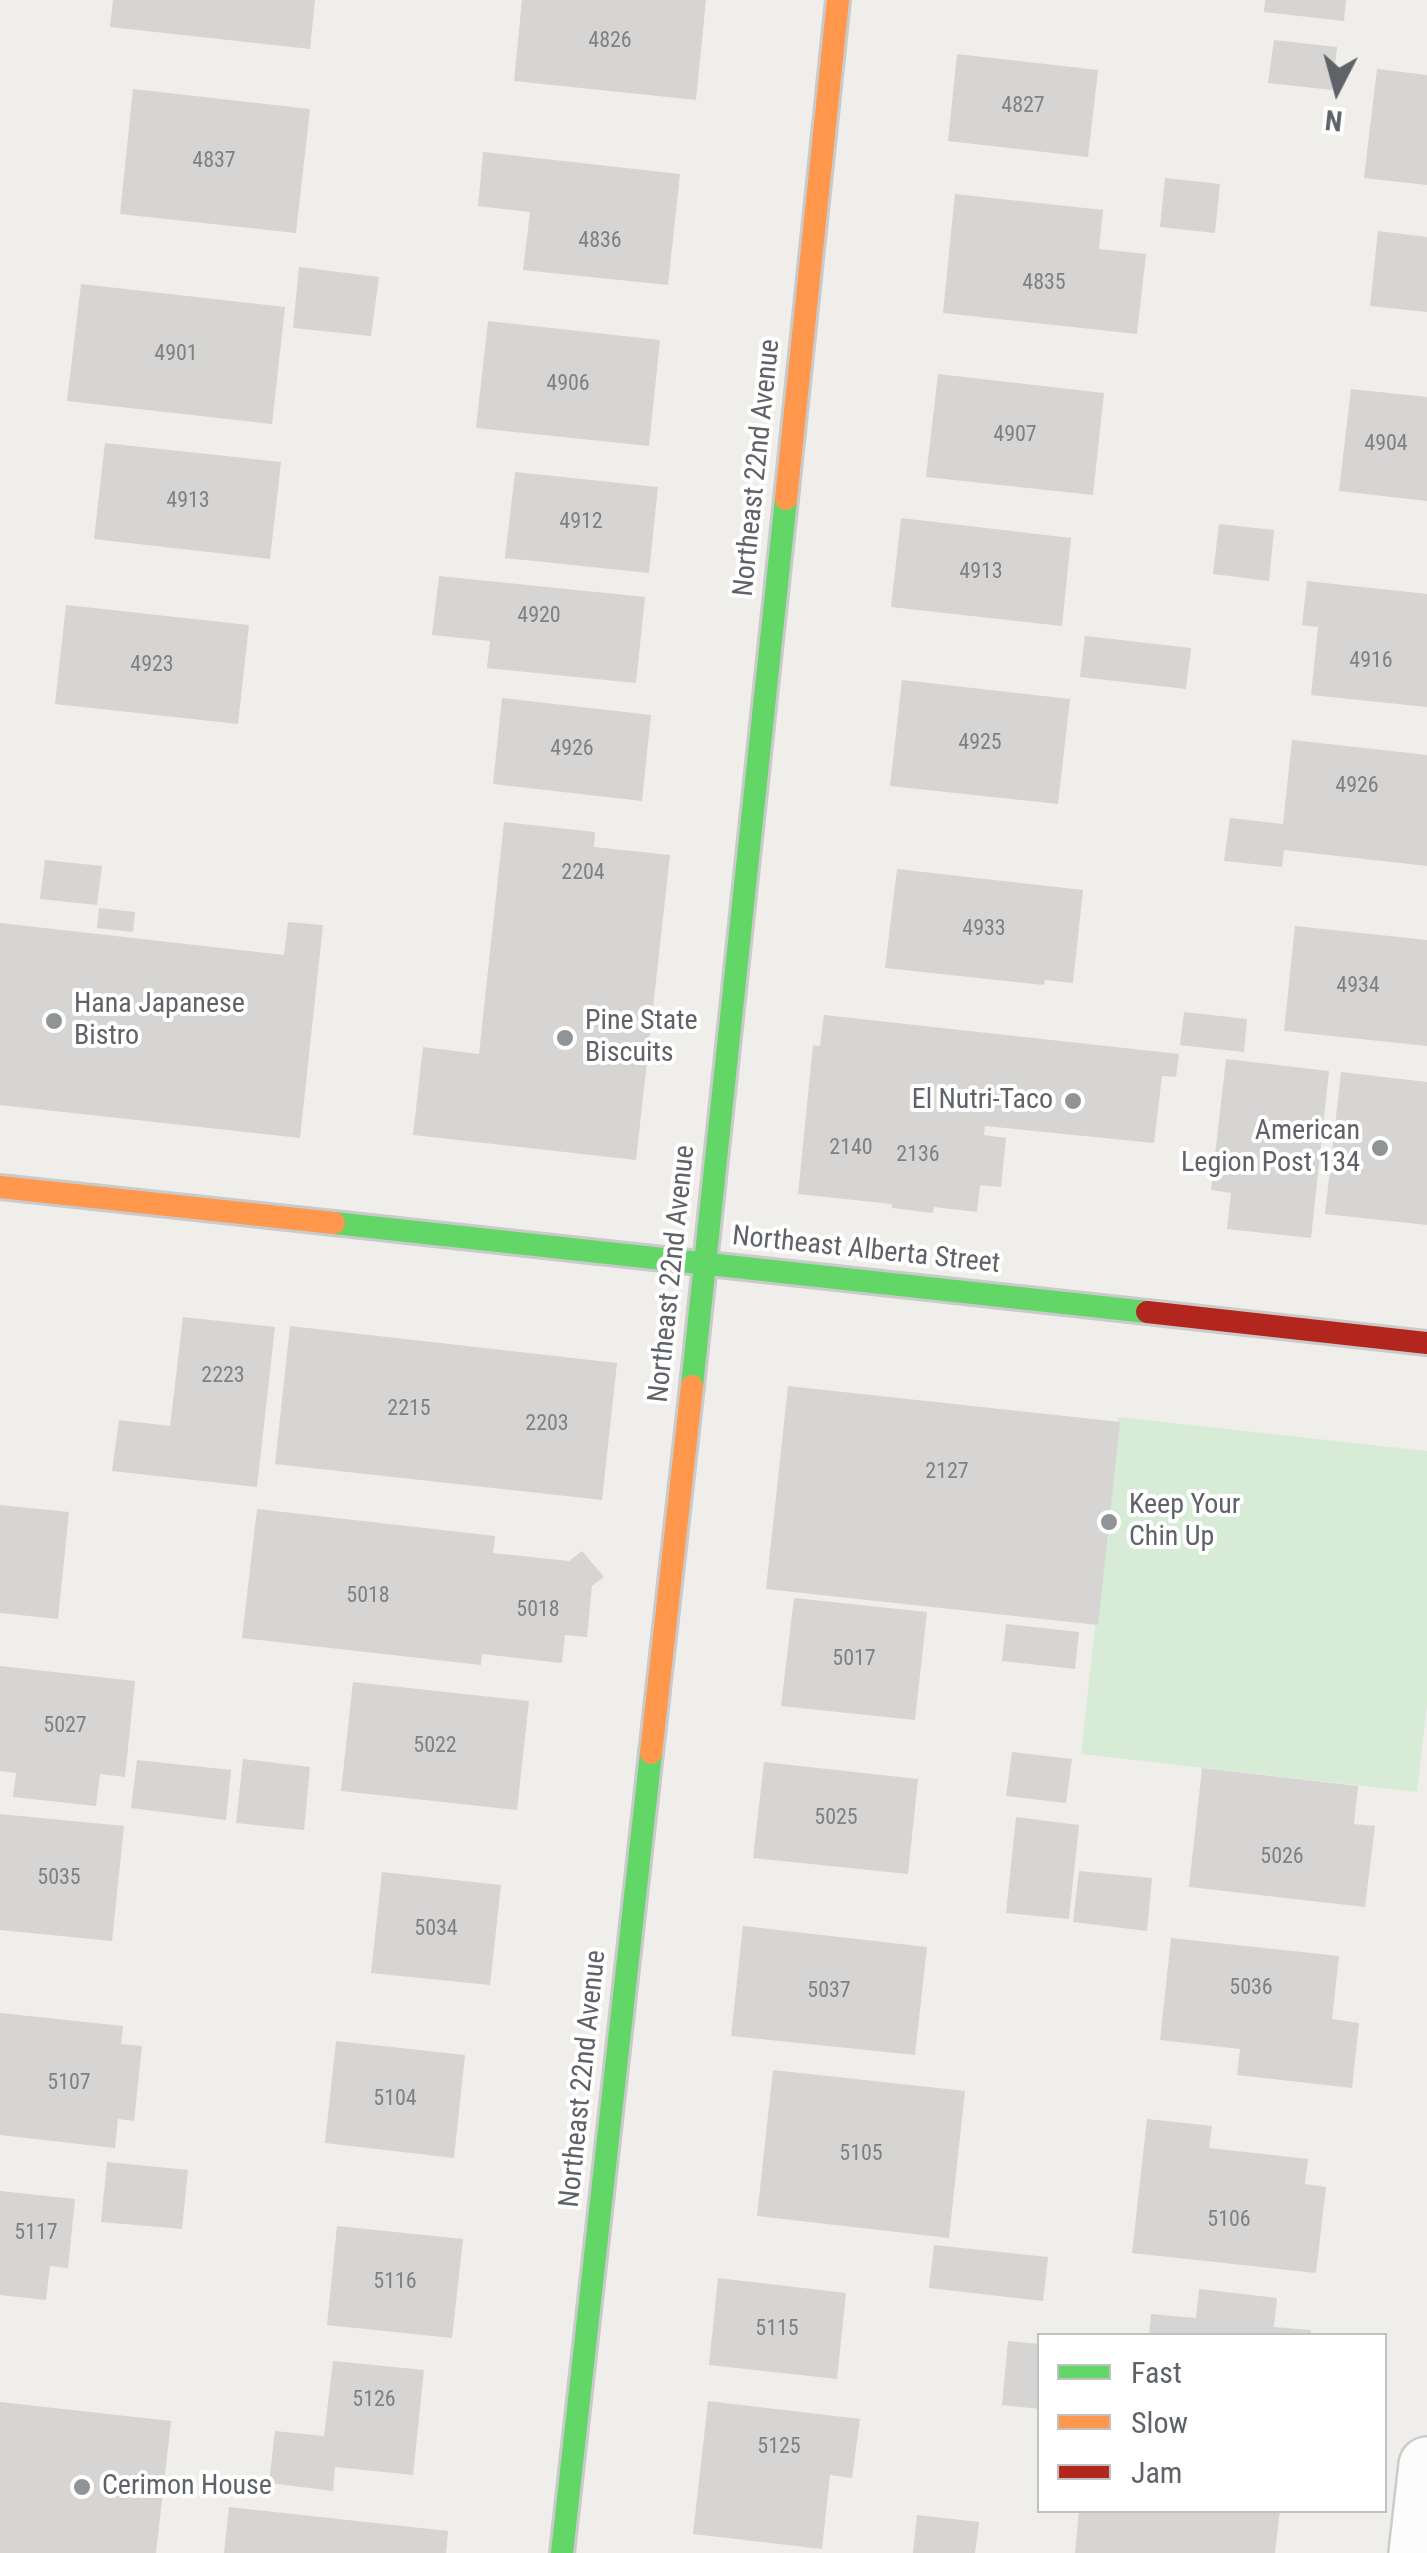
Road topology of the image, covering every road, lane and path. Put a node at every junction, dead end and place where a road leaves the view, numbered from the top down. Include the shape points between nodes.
1 (838, 0) edge
2 (0, 1186) edge
3 (705, 1264) junction
4 (1427, 1343) edge
5 (1427, 2465) edge
6 (562, 2553) edge
7 (1417, 2553) edge

1 - 3 street, Northeast 22nd Avenue
2 - 3 street, Northeast Alberta Street
3 - 4 street, Northeast Alberta Street
3 - 6 street, Northeast 22nd Avenue
5 - 7 street

